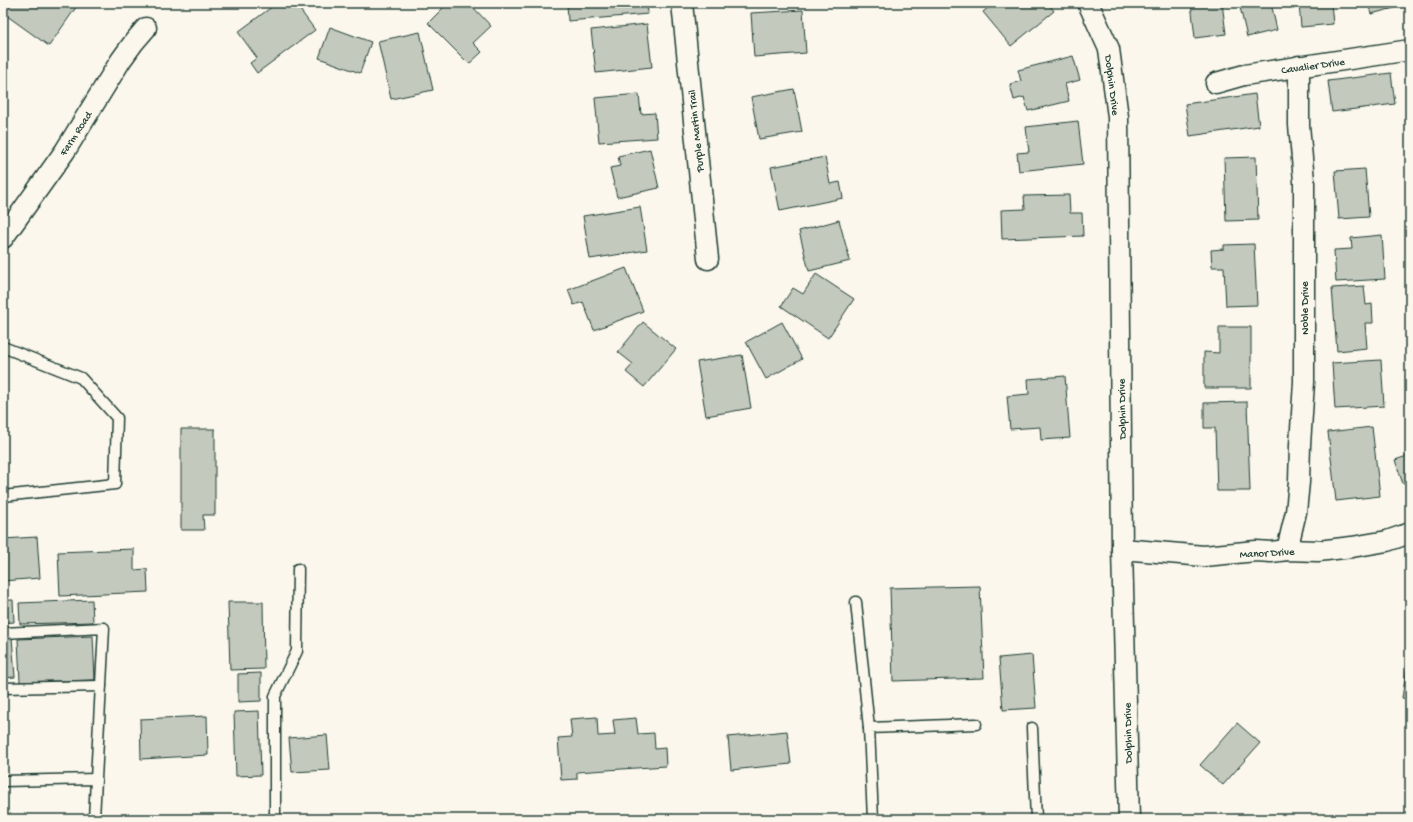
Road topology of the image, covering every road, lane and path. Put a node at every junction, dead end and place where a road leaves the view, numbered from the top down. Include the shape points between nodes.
1 (682, 3) edge
2 (1088, 3) edge
3 (146, 28) dead end
4 (1410, 50) edge
5 (1299, 66) junction
6 (1216, 83) dead end
7 (3, 238) edge
8 (708, 260) dead end
9 (3, 347) edge
10 (3, 496) edge
11 (1410, 533) edge
12 (1122, 549) junction
13 (1287, 550) junction
14 (298, 569) dead end
15 (856, 602) dead end
16 (3, 633) edge
17 (101, 686) junction
18 (3, 688) edge
19 (976, 724) dead end
20 (869, 728) junction
21 (1032, 728) dead end
22 (96, 779) junction
23 (3, 781) edge
24 (3, 816) edge
25 (69, 819) edge
26 (94, 819) edge
27 (275, 819) edge
28 (873, 819) edge
29 (1036, 819) edge
30 (1129, 819) edge

1 - 8 street, Purple Martin Trail
2 - 12 street, Dolphin Drive via 1109,49 1118,117
3 - 7 street, Farm Road via 121,60 64,150
4 - 5 street, Cavalier Drive
5 - 6 street, Cavalier Drive via 1244,75
5 - 13 street, Noble Drive via 1299,125 1304,181 1304,382 1296,512
9 - 10 lane via 81,378 117,418 115,484
11 - 13 street, Manor Drive via 1387,541 1352,547 1318,551
12 - 13 street, Manor Drive via 1204,556
12 - 30 street, Dolphin Drive
14 - 27 lane via 297,651 275,696
15 - 20 lane
16 - 17 lane via 104,628
17 - 18 lane
17 - 22 lane
19 - 20 lane
20 - 28 lane
21 - 29 lane
22 - 23 lane
22 - 26 lane
24 - 25 path

